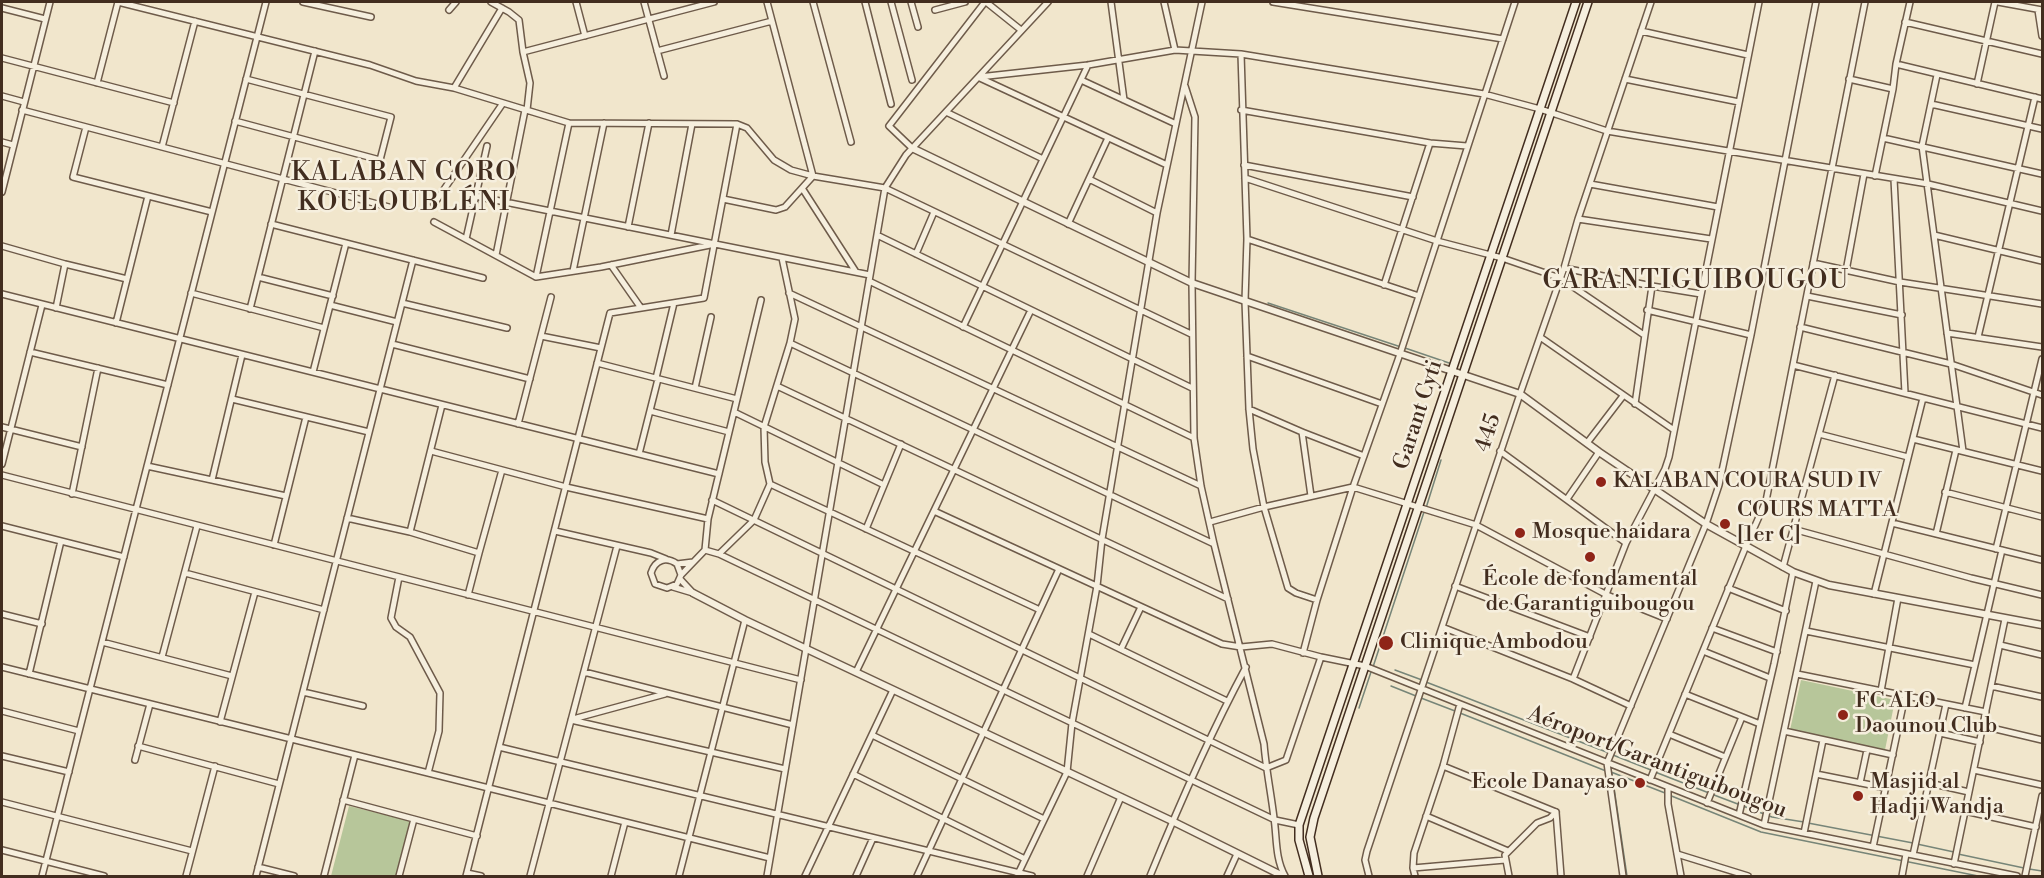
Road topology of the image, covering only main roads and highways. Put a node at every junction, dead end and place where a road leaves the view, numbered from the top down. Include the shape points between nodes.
1 (1576, 2) edge
2 (1588, 2) edge
3 (1309, 876) edge
4 (1318, 876) edge

1 - 3 main road, Garant Cyti via 1299,825
2 - 4 main road, Garant Cyti via 1314,818 1310,837

